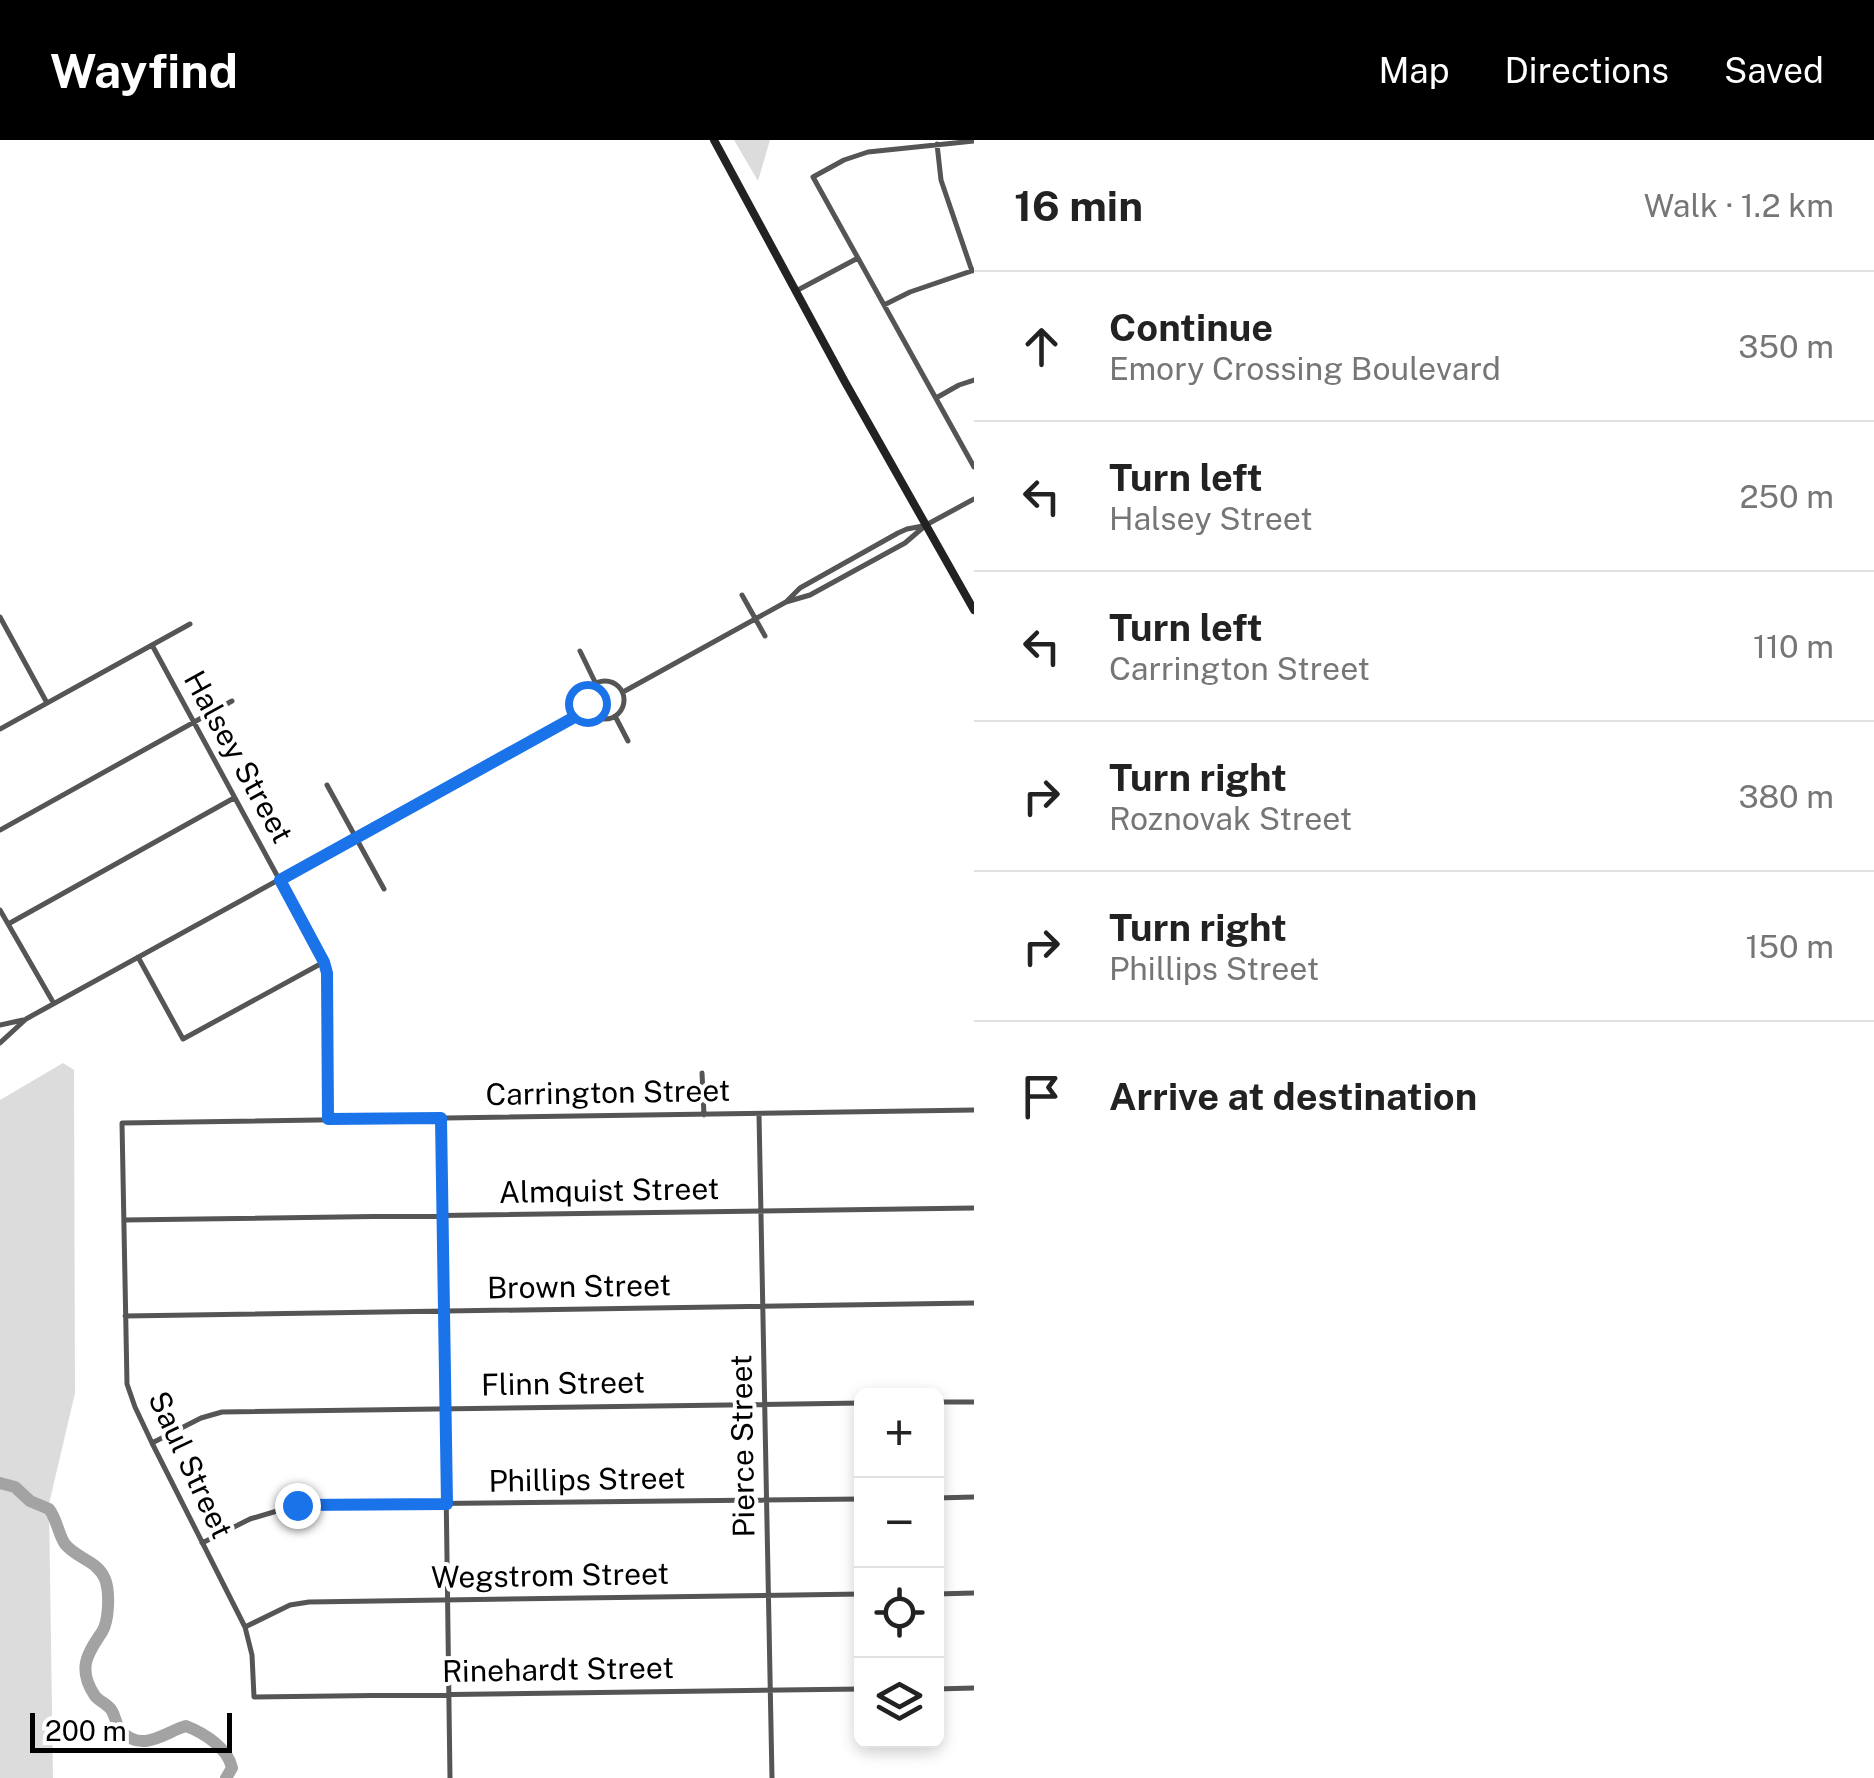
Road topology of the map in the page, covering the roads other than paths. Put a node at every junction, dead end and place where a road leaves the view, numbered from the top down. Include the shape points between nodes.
1 (714, 140) edge
2 (974, 140) edge
3 (937, 144) junction
4 (858, 258) junction
5 (973, 271) edge
6 (796, 291) junction
7 (884, 305) junction
8 (974, 380) edge
9 (936, 398) junction
10 (974, 467) edge
11 (974, 498) edge
12 (926, 525) junction
13 (742, 595) dead end
14 (786, 602) junction
15 (974, 610) edge
16 (0, 617) edge
17 (756, 619) junction
18 (190, 624) dead end
19 (765, 636) dead end
20 (152, 646) junction
21 (580, 652) dead end
22 (596, 684) junction
23 (623, 692) junction
24 (232, 701) dead end
25 (47, 703) junction
26 (589, 709) junction
27 (615, 716) junction
28 (194, 722) junction
29 (0, 729) edge
30 (628, 741) dead end
31 (327, 785) dead end
32 (235, 798) junction
33 (0, 830) edge
34 (356, 838) junction
35 (280, 880) junction
36 (384, 889) dead end
37 (0, 910) edge
38 (10, 923) junction
39 (138, 957) junction
40 (324, 962) junction
41 (54, 1004) junction
42 (26, 1019) junction
43 (0, 1025) edge
44 (0, 1043) edge
45 (702, 1073) dead end
46 (974, 1110) edge
47 (704, 1114) junction
48 (759, 1114) junction
49 (441, 1118) junction
50 (328, 1119) junction
51 (122, 1123) joint
52 (974, 1208) edge
53 (761, 1211) junction
54 (444, 1215) junction
55 (124, 1220) junction
56 (974, 1303) edge
57 (763, 1306) junction
58 (445, 1312) junction
59 (126, 1316) junction
60 (944, 1402) edge
61 (974, 1402) edge
62 (854, 1403) edge
63 (765, 1404) junction
64 (446, 1408) junction
65 (152, 1443) junction
66 (974, 1497) edge
67 (944, 1498) edge
68 (854, 1499) edge
69 (767, 1500) junction
70 (447, 1504) junction
71 (202, 1543) junction
72 (854, 1594) edge
73 (944, 1594) edge
74 (974, 1594) edge
75 (768, 1596) junction
76 (448, 1600) junction
77 (245, 1627) junction
78 (944, 1688) edge
79 (974, 1688) edge
80 (854, 1689) edge
81 (769, 1690) junction
82 (449, 1694) junction
83 (254, 1697) joint
84 (450, 1778) edge
85 (772, 1778) edge

1 - 6 main road
2 - 3 street
3 - 4 street via 860,154 813,178
3 - 5 street via 941,180
4 - 6 street
4 - 7 street
5 - 7 street
6 - 12 main road
7 - 9 street
8 - 9 street
9 - 10 street
11 - 12 street
12 - 14 street via 810,595
12 - 14 street via 907,528
12 - 15 main road
13 - 17 street
14 - 17 street
16 - 25 street
17 - 19 street
17 - 23 street
18 - 20 street
20 - 25 street
20 - 28 street, Halsey Street
21 - 22 street
22 - 23 street via 609,681
22 - 26 street via 588,691
23 - 27 street via 624,705
24 - 28 street
25 - 29 street
26 - 27 street via 604,719
26 - 34 street
27 - 30 street
28 - 32 street, Halsey Street
28 - 33 street
31 - 34 street
32 - 35 street, Halsey Street
32 - 38 street
34 - 35 street
34 - 36 street
35 - 39 street
35 - 40 street, Halsey Street
37 - 38 street
38 - 41 street
39 - 40 street via 184,1039
39 - 41 street
40 - 50 street, Halsey Street
41 - 42 street
42 - 43 street
42 - 44 street
45 - 47 street
46 - 48 street, Carrington Street
47 - 48 street, Carrington Street
47 - 49 street, Carrington Street
48 - 53 street, Pierce Street
49 - 50 street, Carrington Street
49 - 54 street
50 - 51 street, Carrington Street
51 - 55 street, Saul Street
52 - 53 street, Almquist Street
53 - 54 street, Almquist Street
53 - 57 street, Pierce Street
54 - 55 street, Almquist Street
54 - 58 street
55 - 59 street, Saul Street
56 - 57 street, Brown Street
57 - 58 street, Brown Street
57 - 63 street, Pierce Street
58 - 59 street, Brown Street
58 - 64 street
59 - 65 street, Saul Street via 128,1384
60 - 61 street
62 - 63 street, Flinn Street
63 - 64 street, Flinn Street
63 - 69 street, Pierce Street
64 - 65 street, Flinn Street via 222,1412
64 - 70 street
65 - 71 street, Saul Street
66 - 67 street
68 - 69 street, Phillips Street
69 - 70 street, Phillips Street
69 - 75 street, Pierce Street
70 - 71 street, Phillips Street via 297,1505 250,1518
70 - 76 street
71 - 77 street, Saul Street
72 - 75 street, Wegstrom Street
73 - 74 street
75 - 76 street, Wegstrom Street
75 - 81 street, Pierce Street
76 - 77 street, Wegstrom Street via 308,1602
76 - 82 street
77 - 83 street, Saul Street
78 - 79 street
80 - 81 street, Rinehardt Street
81 - 82 street, Rinehardt Street
81 - 85 street, Pierce Street
82 - 83 street, Rinehardt Street
82 - 84 street

